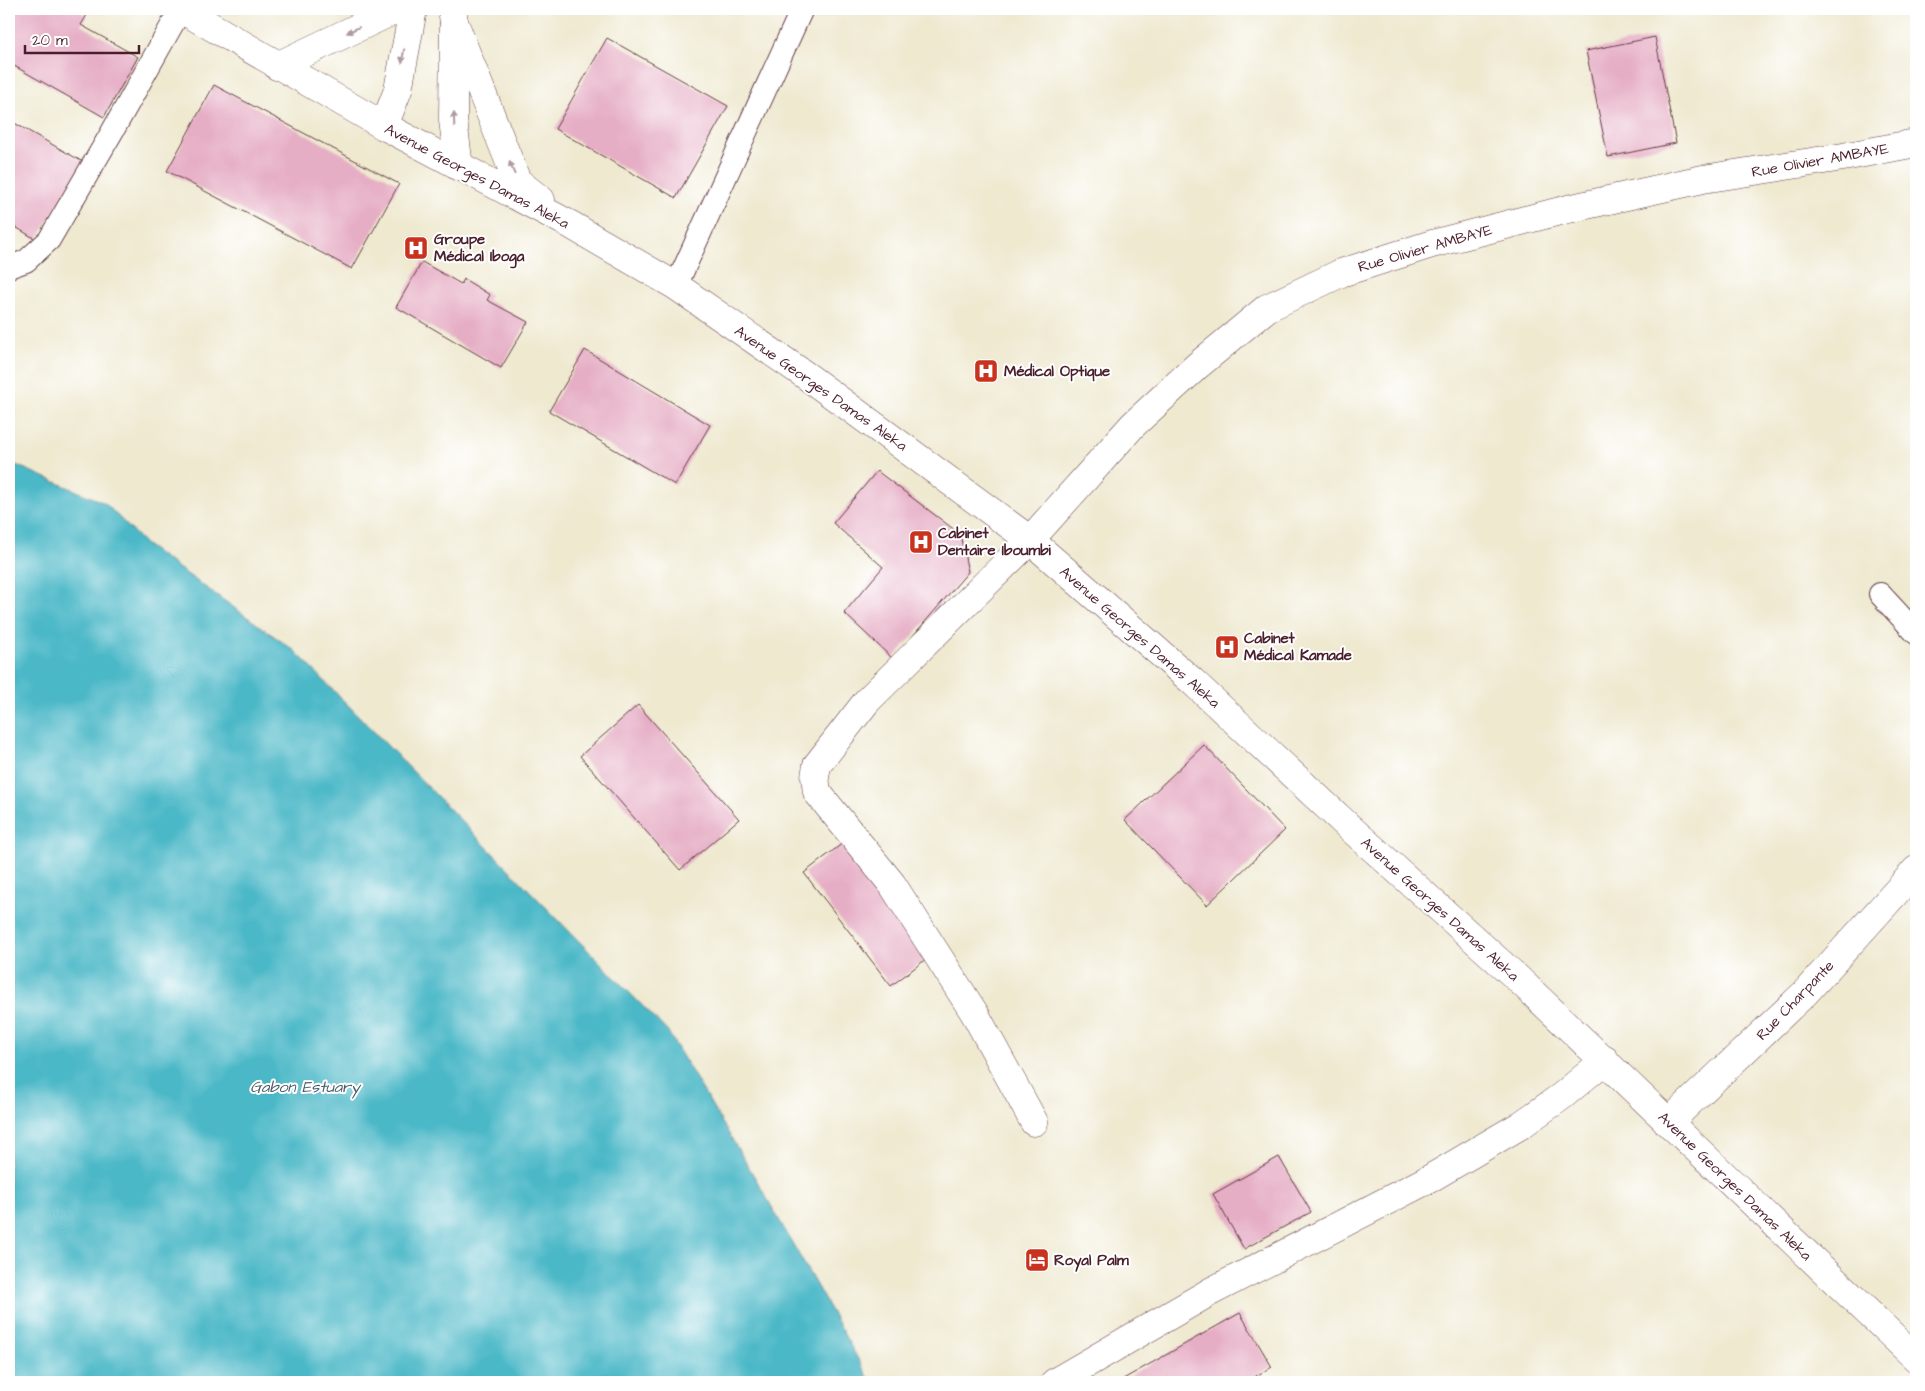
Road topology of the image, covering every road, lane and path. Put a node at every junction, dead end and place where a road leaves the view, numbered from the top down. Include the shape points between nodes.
1 (181, 9) edge
2 (397, 9) edge
3 (413, 9) edge
4 (802, 9) edge
5 (453, 16) edge
6 (277, 66) junction
7 (384, 126) junction
8 (1916, 143) edge
9 (459, 168) junction
10 (571, 225) junction
11 (9, 267) edge
12 (676, 286) junction
13 (1030, 540) junction
14 (1880, 594) dead end
15 (1916, 633) edge
16 (1916, 870) edge
17 (1605, 1060) junction
18 (1034, 1122) dead end
19 (1668, 1123) junction
20 (1916, 1358) edge
21 (1055, 1382) edge

1 - 6 street, Avenue Georges Damas Aleka
1 - 11 lane via 49,240 26,261
2 -> 6 street
3 -> 7 street via 398,90
4 - 12 lane
9 -> 5 street via 453,120
10 -> 5 street via 517,181
6 - 7 street, Avenue Georges Damas Aleka
7 - 9 street, Avenue Georges Damas Aleka
8 - 13 street, Rue Olivier AMBAYE via 1703,180 1568,209 1340,272 1267,308 1198,366 1133,425
9 - 10 street, Avenue Georges Damas Aleka
10 - 12 street, Avenue Georges Damas Aleka
12 - 13 street, Avenue Georges Damas Aleka via 808,377
13 - 17 street, Avenue Georges Damas Aleka via 1192,681
13 - 18 street, Rue Olivier AMBAYE via 867,701 825,752 817,765 815,778 817,792 892,884 975,1014
14 - 15 lane
16 - 19 street, Rue Charpante via 1804,992
17 - 19 street, Avenue Georges Damas Aleka
17 - 21 street via 1521,1125 1431,1178 1210,1292
19 - 20 street, Avenue Georges Damas Aleka

